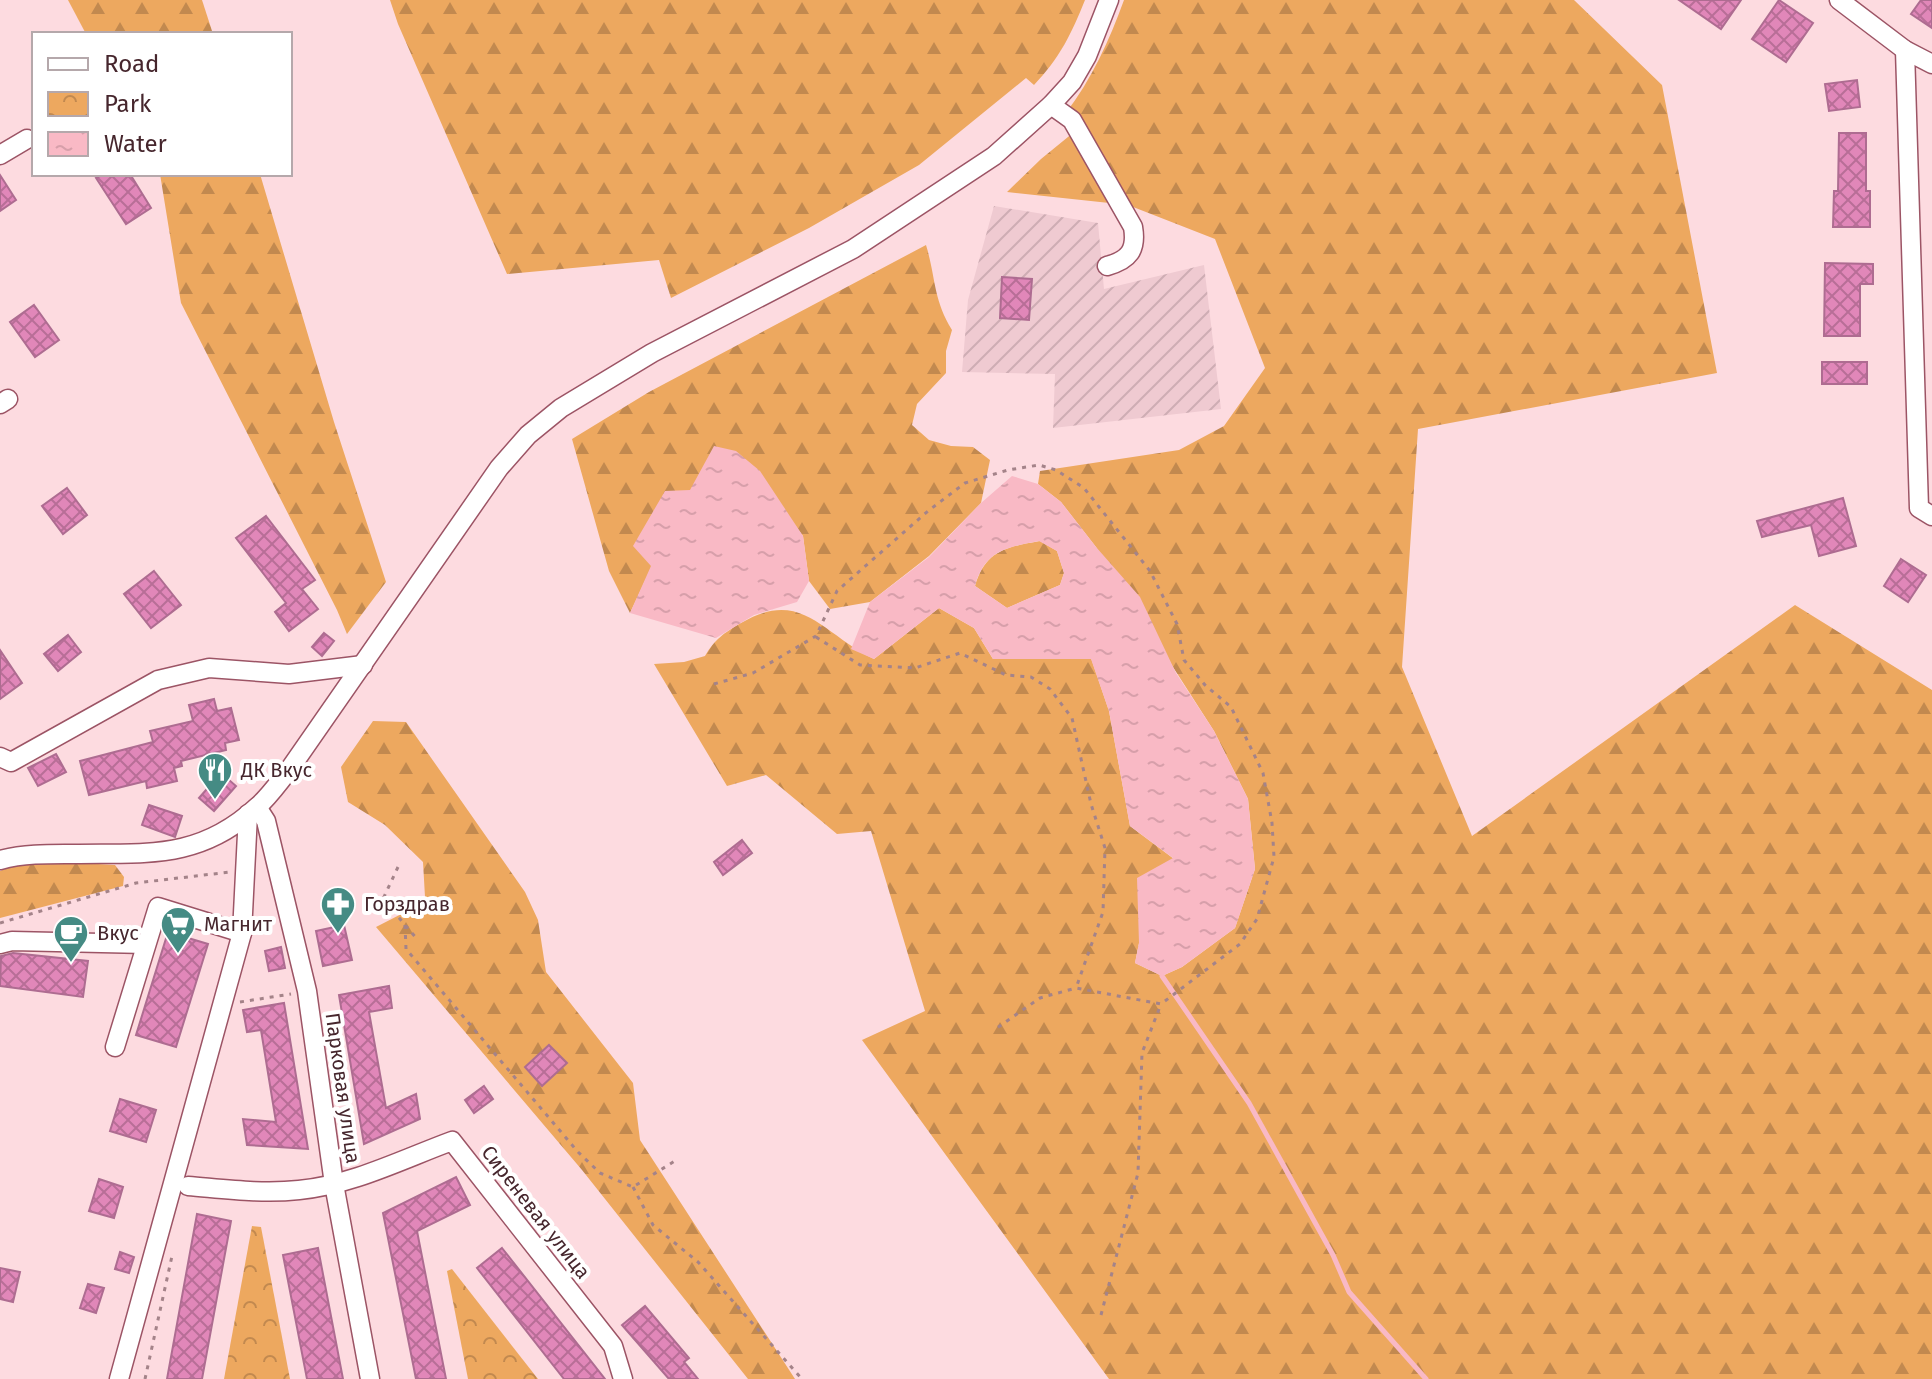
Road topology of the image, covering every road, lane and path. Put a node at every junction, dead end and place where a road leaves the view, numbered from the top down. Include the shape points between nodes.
1 (1109, 0) edge
2 (1839, 0) edge
3 (1905, 50) junction
4 (1932, 64) edge
5 (1051, 105) junction
6 (27, 139) dead end
7 (0, 155) edge
8 (1107, 266) dead end
9 (1932, 516) edge
10 (816, 636) junction
11 (363, 665) junction
12 (714, 684) dead end
13 (0, 757) edge
14 (253, 810) junction
15 (0, 860) edge
16 (398, 867) dead end
17 (247, 870) junction
18 (0, 923) edge
19 (405, 925) junction
20 (242, 933) junction
21 (417, 939) dead end
22 (0, 944) edge
23 (146, 944) junction
24 (1076, 988) junction
25 (307, 991) junction
26 (238, 1003) dead end
27 (1161, 1004) junction
28 (994, 1030) dead end
29 (115, 1047) dead end
30 (678, 1159) dead end
31 (334, 1184) junction
32 (188, 1186) dead end
33 (633, 1187) junction
34 (175, 1245) dead end
35 (1101, 1315) dead end
36 (119, 1379) edge
37 (145, 1379) edge
38 (370, 1379) edge
39 (623, 1379) edge
40 (802, 1379) edge

1 - 5 street via 1087,56
2 - 3 street
3 - 4 street
3 - 9 street via 1919,508
5 - 8 street via 1072,120 1133,227 1136,241 1130,253
5 - 11 street via 994,156 853,249 652,353 561,408 499,468
6 - 7 street
10 - 12 path via 753,673
10 - 24 path via 860,665 915,668 960,653 1006,675 1031,677 1050,689 1072,718 1105,848 1103,912
10 - 27 path via 837,591 965,483 1039,465 1084,488 1150,571 1177,624 1184,660 1231,707 1263,773 1272,823 1274,857 1257,919 1240,944
11 - 13 street via 289,674 209,668 181,673 158,680 11,762
11 - 14 street via 289,770
14 - 15 street via 209,841 185,849 28,854
14 - 17 street
14 - 25 street, Парковая улица via 266,821
16 - 19 path via 383,899
17 - 18 path via 136,883
17 - 20 street
19 - 21 path
19 - 33 path via 406,949 578,1152 600,1173
20 - 23 street via 158,907
20 - 36 street
22 - 23 street
23 - 29 street
24 - 27 path
24 - 28 path via 1040,998
25 - 26 path
25 - 31 street, Парковая улица
27 - 35 path via 1142,1053 1138,1173
30 - 33 path
31 - 32 street, Сиреневая улица via 270,1191
31 - 38 street, Парковая улица
31 - 39 street, Сиреневая улица via 452,1141 613,1346
33 - 40 path via 653,1225 698,1262
34 - 37 path

